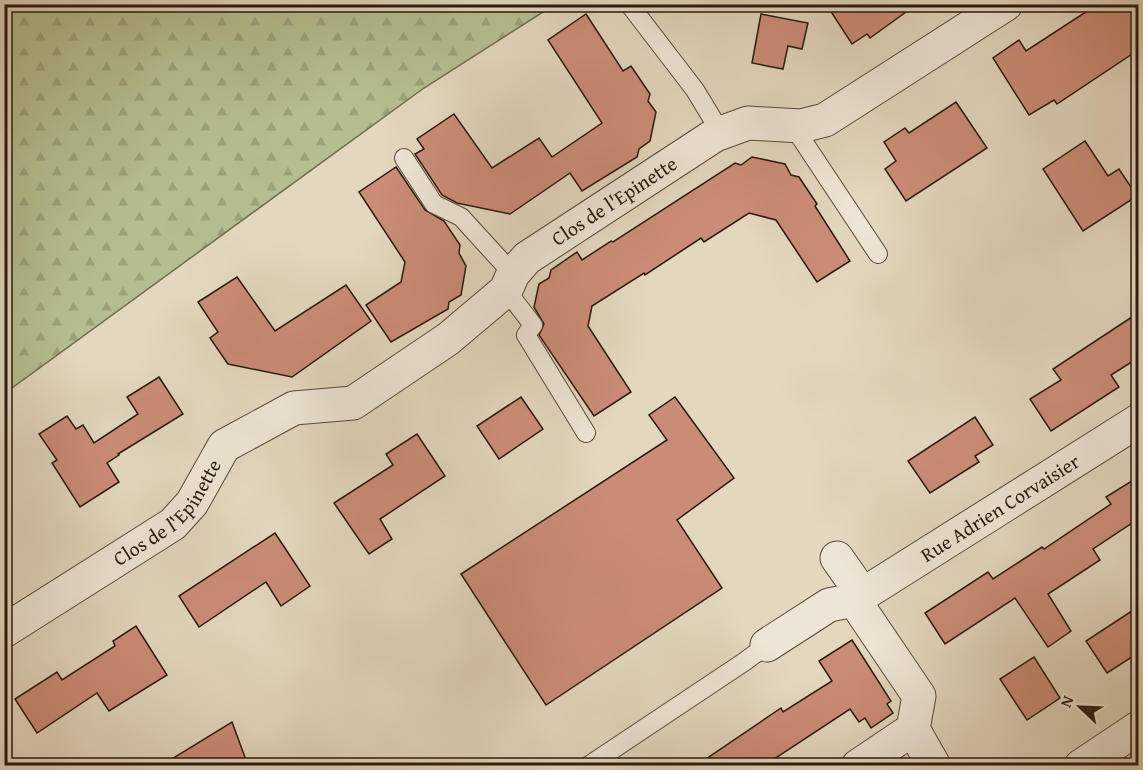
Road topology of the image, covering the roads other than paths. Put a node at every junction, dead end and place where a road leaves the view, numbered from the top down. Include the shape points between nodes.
1 (630, 4) edge
2 (1006, 4) edge
3 (793, 126) junction
4 (721, 133) junction
5 (404, 158) dead end
6 (878, 254) dead end
7 (510, 282) junction
8 (1138, 421) edge
9 (586, 433) dead end
10 (837, 558) dead end
11 (858, 598) junction
12 (4, 632) edge
13 (766, 645) joint
14 (1138, 728) edge
15 (913, 729) junction
16 (588, 765) edge
17 (858, 765) edge
18 (934, 765) edge
19 (1081, 765) edge

1 - 4 lane via 695,90
2 - 3 street, Clos de l'Epinette via 825,120
3 - 4 street, Clos de l'Epinette via 748,123
3 - 6 lane
4 - 7 street, Clos de l'Epinette via 527,258
5 - 7 lane via 434,204 461,217
7 - 9 lane via 533,325 526,335
7 - 12 street, Clos de l'Epinette via 448,339 353,403 294,408 224,446 192,503 173,524
8 - 11 street, Rue Adrien Corvaisier
10 - 11 street
11 - 13 street, Rue Adrien Corvaisier via 829,605
11 - 15 street via 919,696
13 - 16 lane
14 - 19 street
15 - 17 street
15 - 18 street

